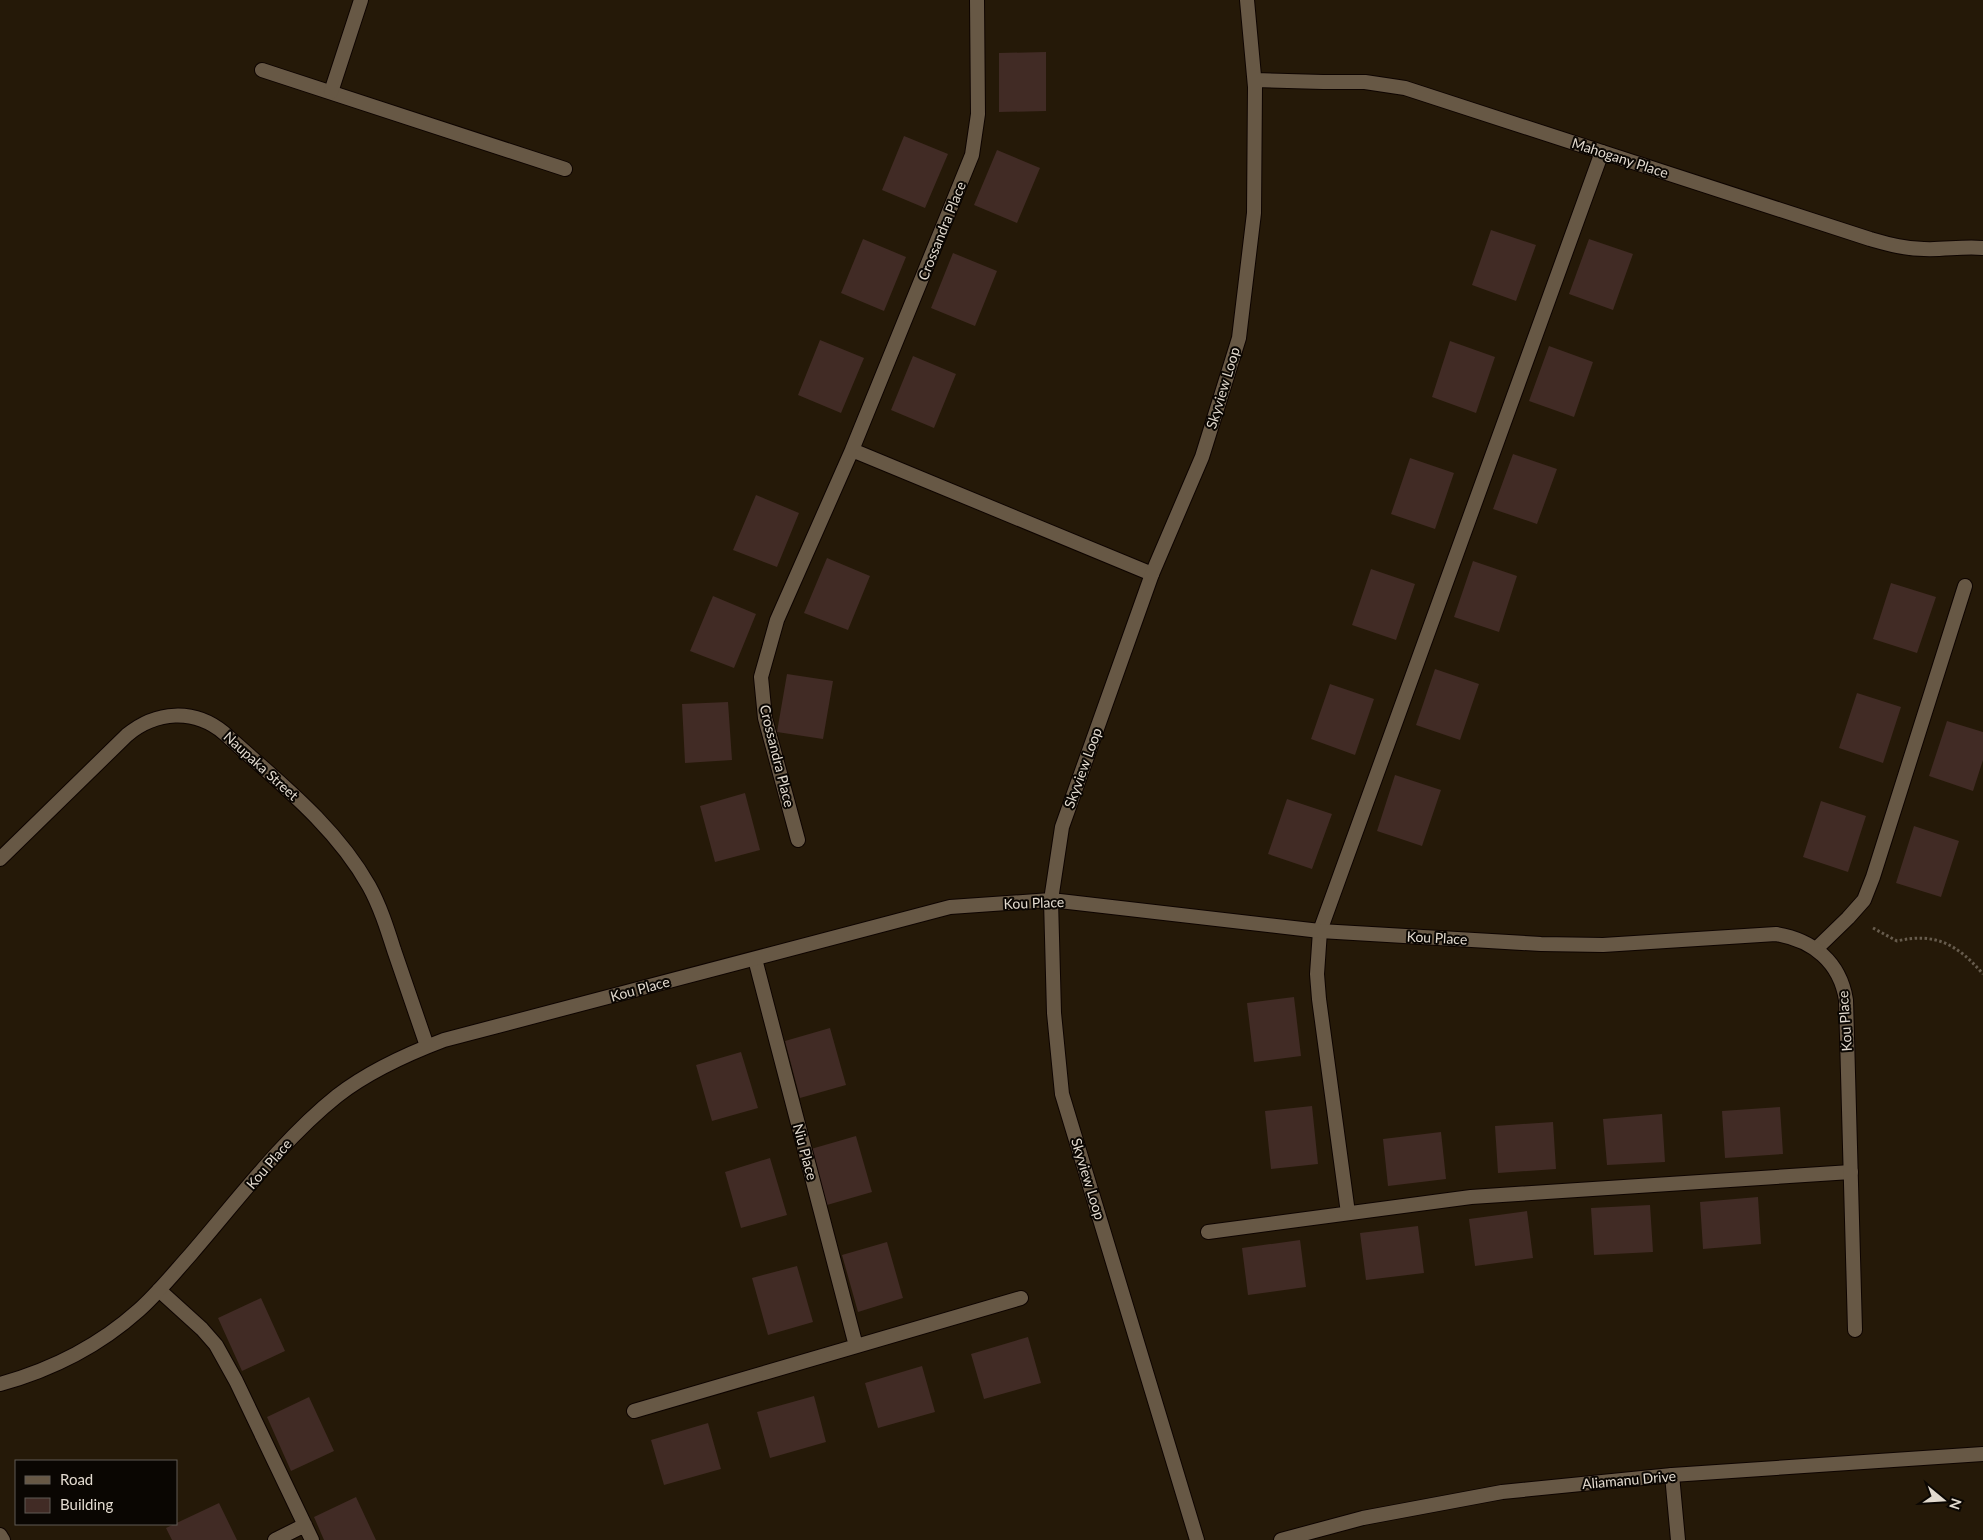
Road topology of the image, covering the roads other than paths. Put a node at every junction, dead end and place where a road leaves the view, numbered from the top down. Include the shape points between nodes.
1 (361, 0) edge
2 (977, 0) edge
3 (1247, 0) edge
4 (262, 70) dead end
5 (1255, 80) junction
6 (331, 92) junction
7 (1602, 152) junction
8 (565, 169) dead end
9 (1983, 248) edge
10 (852, 450) junction
11 (1152, 574) junction
12 (1965, 586) dead end
13 (798, 840) dead end
14 (0, 859) edge
15 (1051, 900) junction
16 (1320, 931) junction
17 (1816, 949) junction
18 (755, 959) junction
19 (427, 1046) junction
20 (1851, 1172) junction
21 (1348, 1213) junction
22 (1208, 1232) dead end
23 (158, 1290) junction
24 (1021, 1298) dead end
25 (1855, 1330) dead end
26 (856, 1346) junction
27 (0, 1384) edge
28 (634, 1411) dead end
29 (1983, 1454) edge
30 (1672, 1476) junction
31 (305, 1525) junction
32 (0, 1535) edge
33 (3, 1540) edge
34 (275, 1540) edge
35 (312, 1540) edge
36 (1197, 1540) edge
37 (1281, 1540) edge
38 (1678, 1540) edge

1 - 6 street
2 - 10 street, Crossandra Place via 978,114 972,154
3 - 5 street, Skyview Loop
4 - 6 street
5 - 7 street, Mahogany Place via 1365,82 1405,88
5 - 11 street, Skyview Loop via 1254,213 1239,338 1202,456
6 - 8 street
7 - 9 street, Mahogany Place via 1902,248
7 - 16 street
10 - 11 street
10 - 13 street, Crossandra Place via 777,620 761,677 765,718
11 - 15 street, Skyview Loop via 1062,827
12 - 17 street via 1864,900
14 - 19 street, Naupaka Street via 140,726 171,715 211,723 315,814 354,862 382,916
15 - 16 street, Kou Place
15 - 18 street, Kou Place via 950,907
15 - 36 street, Skyview Loop via 1054,1013 1062,1094
16 - 17 street, Kou Place via 1603,945 1776,934 1793,937
16 - 21 street via 1319,999
17 - 20 street, Kou Place via 1834,968 1844,991
18 - 19 street, Kou Place
18 - 26 street, Niu Place
19 - 23 street, Kou Place via 372,1073 338,1095 308,1121
20 - 21 street via 1471,1197
20 - 25 street, Kou Place
21 - 22 street
23 - 27 street, Kou Place via 140,1310 76,1354
23 - 31 street via 202,1328 216,1345
24 - 26 street
26 - 28 street
29 - 30 street, Aliamanu Drive
30 - 37 street, Aliamanu Drive via 1502,1492 1363,1518
30 - 38 street
31 - 34 street
31 - 35 street
32 - 33 street

